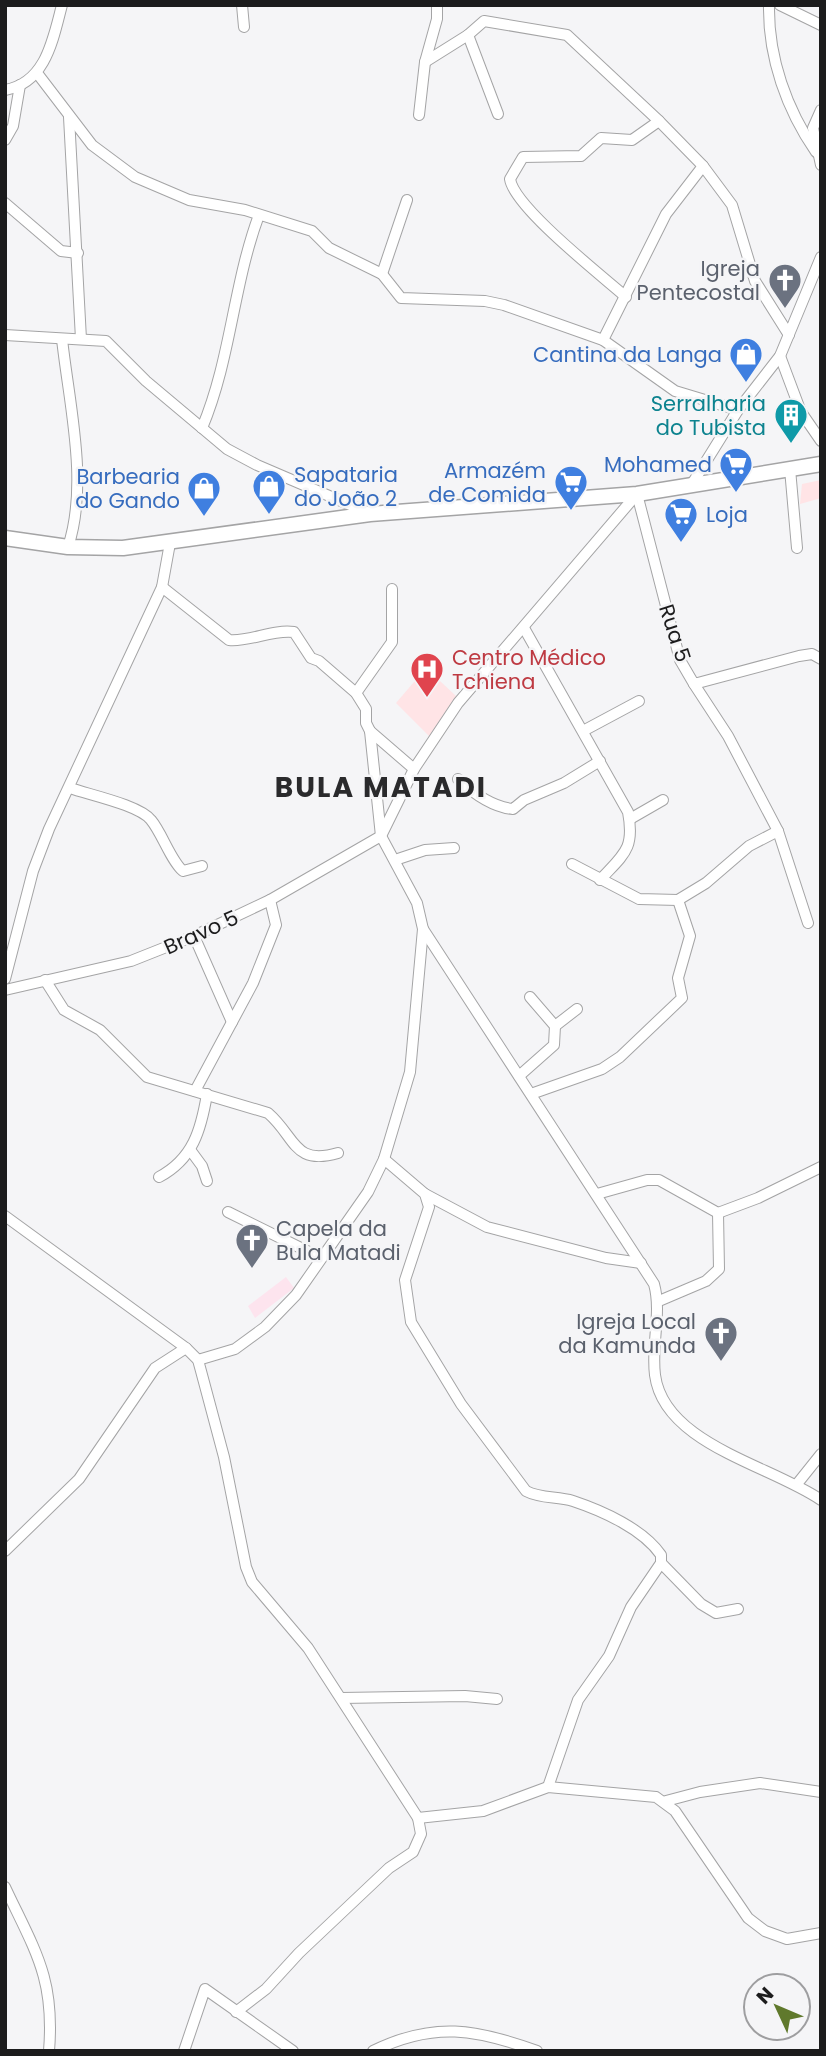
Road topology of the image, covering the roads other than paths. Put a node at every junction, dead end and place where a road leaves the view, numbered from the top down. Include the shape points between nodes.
1 (62, 5) edge
2 (242, 5) edge
3 (437, 5) edge
4 (769, 5) edge
5 (780, 5) edge
6 (821, 24) edge
7 (244, 27) dead end
8 (468, 35) junction
9 (425, 62) junction
10 (37, 73) junction
11 (20, 85) junction
12 (5, 90) edge
13 (821, 110) edge
14 (498, 114) dead end
15 (419, 115) dead end
16 (69, 117) junction
17 (659, 121) junction
18 (5, 140) edge
19 (816, 152) junction
20 (821, 165) edge
21 (702, 166) junction
22 (407, 200) dead end
23 (5, 203) edge
24 (259, 215) junction
25 (78, 253) junction
26 (821, 257) edge
27 (382, 274) junction
28 (626, 297) junction
29 (5, 335) edge
30 (789, 335) junction
31 (81, 338) junction
32 (62, 339) junction
33 (603, 340) junction
34 (780, 356) junction
35 (738, 410) junction
36 (202, 428) junction
37 (821, 441) edge
38 (821, 464) edge
39 (790, 469) junction
40 (692, 484) junction
41 (637, 494) junction
42 (370, 514) junction
43 (5, 538) edge
44 (170, 543) junction
45 (68, 547) junction
46 (797, 548) dead end
47 (162, 587) junction
48 (392, 589) dead end
49 (524, 628) junction
50 (821, 659) edge
51 (694, 684) junction
52 (356, 693) junction
53 (639, 701) dead end
54 (370, 731) junction
55 (583, 731) junction
56 (600, 761) junction
57 (414, 769) junction
58 (458, 779) dead end
59 (70, 788) junction
60 (663, 800) dead end
61 (630, 819) junction
62 (778, 831) junction
63 (381, 836) junction
64 (454, 848) dead end
65 (395, 860) junction
66 (572, 864) dead end
67 (202, 866) dead end
68 (600, 880) junction
69 (270, 900) junction
70 (678, 900) junction
71 (808, 923) dead end
72 (423, 929) junction
73 (194, 936) junction
74 (5, 979) edge
75 (45, 980) junction
76 (5, 990) edge
77 (530, 997) dead end
78 (577, 1009) dead end
79 (232, 1022) junction
80 (555, 1026) junction
81 (519, 1076) junction
82 (195, 1091) junction
83 (206, 1094) junction
84 (531, 1094) junction
85 (191, 1151) junction
86 (338, 1153) dead end
87 (384, 1159) junction
88 (821, 1167) edge
89 (159, 1177) dead end
90 (207, 1181) dead end
91 (425, 1194) junction
92 (597, 1194) junction
93 (228, 1212) dead end
94 (718, 1213) junction
95 (5, 1216) edge
96 (321, 1258) junction
97 (641, 1263) junction
98 (659, 1301) junction
99 (186, 1348) junction
100 (198, 1360) junction
101 (821, 1454) edge
102 (797, 1484) junction
103 (821, 1500) edge
104 (5, 1551) edge
105 (661, 1563) junction
106 (738, 1609) dead end
107 (341, 1698) junction
108 (498, 1699) dead end
109 (548, 1787) junction
110 (821, 1793) edge
111 (666, 1801) junction
112 (418, 1818) junction
113 (5, 1888) edge
114 (821, 1933) edge
115 (236, 2012) junction
116 (50, 2051) edge
117 (184, 2051) edge
118 (293, 2051) edge
119 (373, 2051) edge
120 (537, 2051) edge

1 - 10 street via 47,57
2 - 7 street
3 - 9 street
4 - 19 street via 772,42 790,109
5 - 6 street
8 - 9 street
8 - 14 street
8 - 17 street via 490,20 567,35
9 - 15 street
10 - 11 street
10 - 16 street
11 - 12 street
11 - 18 street via 13,126
13 - 19 street via 813,128
16 - 24 street via 92,145 135,177 189,200
16 - 25 street
17 - 21 street
17 - 28 street via 632,140 601,138 581,156 523,158 510,178 545,226
19 - 20 street
21 - 28 street via 666,214
21 - 30 street via 732,205 755,281
22 - 27 street
23 - 25 street via 61,251
24 - 27 street via 312,231 329,248
24 - 36 street via 244,256 230,337
25 - 31 street
26 - 30 street
27 - 33 street via 401,298 485,300
28 - 33 street
29 - 32 street
30 - 34 street
31 - 32 street
31 - 36 street via 99,338 113,345 146,381
32 - 45 street via 76,467 75,525
33 - 35 street via 675,391
34 - 35 street
34 - 37 street via 801,412
35 - 40 street
36 - 42 street via 257,465
38 - 39 main road
39 - 40 main road
39 - 46 street
40 - 41 main road
41 - 42 main road
41 - 49 street
41 - 51 street, Rua 5 via 680,660
42 - 44 main road
43 - 45 main road
44 - 45 main road
44 - 47 street
47 - 52 street via 229,640 294,632 311,658
47 - 59 street
48 - 52 street via 392,642
49 - 55 street
49 - 57 street via 466,693
50 - 51 street, Rua 5 via 812,654 799,656
51 - 62 street via 728,736
52 - 54 street via 366,709
53 - 55 street
54 - 57 street
54 - 63 street
55 - 56 street
56 - 58 street via 513,809 502,808
56 - 61 street
57 - 63 street
59 - 67 street via 144,813 179,868
59 - 74 street via 33,871
60 - 61 street
61 - 68 street via 633,836 625,853
62 - 70 street via 749,846 705,884
62 - 71 street
63 - 65 street
63 - 69 street, Bravo 5
64 - 65 street via 425,850
65 - 72 street via 417,903
66 - 68 street
68 - 70 street via 639,899
69 - 73 street, Bravo 5
69 - 79 street via 276,925
70 - 84 street via 690,936 678,978 682,998 602,1069
72 - 81 street
72 - 87 street via 410,1072
73 - 75 street, Bravo 5 via 131,961
73 - 79 street
75 - 76 street, Bravo 5
75 - 82 street via 64,1010 100,1030 137,1070 162,1083
77 - 80 street
78 - 80 street
79 - 82 street
80 - 81 street via 554,1045
81 - 84 street
82 - 83 street
83 - 85 street
83 - 86 street via 268,1113 284,1126 303,1155 320,1158
84 - 92 street
85 - 89 street via 177,1167
85 - 90 street
87 - 91 street
87 - 96 street via 349,1223
88 - 94 street
91 - 97 street via 487,1227
91 - 105 street via 429,1208 405,1280 406,1300 411,1322 461,1404 526,1491 537,1497 573,1501 625,1524 656,1548
92 - 94 street via 659,1180
92 - 97 street
93 - 96 street
94 - 98 street via 721,1259 714,1276
95 - 99 street
96 - 100 street via 296,1295 265,1327 235,1349
97 - 98 street
98 - 102 street via 655,1376 663,1401 680,1423 707,1441
99 - 100 street
99 - 104 street via 155,1368 79,1479
100 - 107 street via 252,1582 308,1648
101 - 102 street
102 - 103 street
105 - 106 street via 716,1613
105 - 109 street via 631,1607 610,1656 578,1700
107 - 108 street
107 - 112 street
109 - 111 street via 603,1790
109 - 112 street via 483,1811
110 - 111 street via 760,1783
111 - 114 street via 748,1918 787,1939
112 - 115 street via 421,1834 412,1852 389,1867 266,1989
113 - 116 street via 45,1971 52,2013
115 - 117 street via 205,1989
115 - 118 street
119 - 120 street via 424,2031 496,2036

